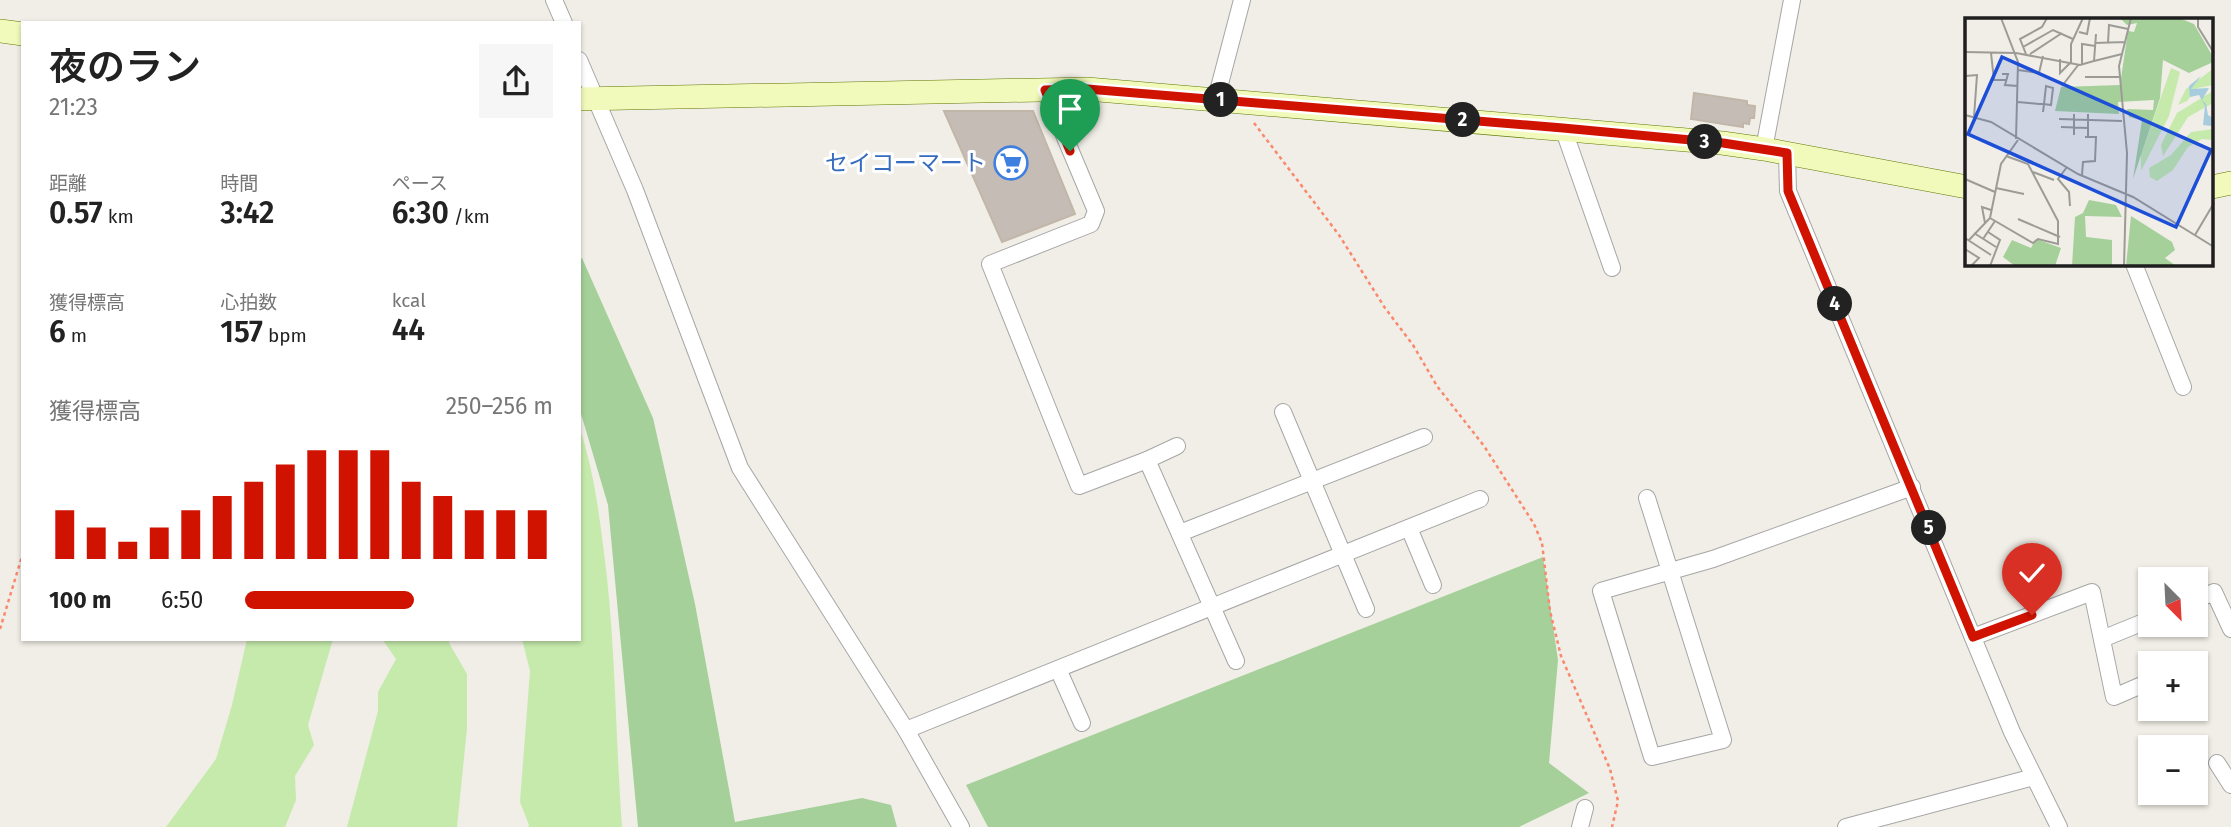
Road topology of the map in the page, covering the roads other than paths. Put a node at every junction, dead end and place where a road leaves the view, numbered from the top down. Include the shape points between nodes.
1 (554, 0) edge
2 (1242, 0) edge
3 (1792, 0) edge
4 (563, 21) edge
5 (0, 31) edge
6 (21, 34) edge
7 (581, 70) edge
8 (1045, 90) junction
9 (587, 99) edge
10 (1226, 100) junction
11 (1563, 128) junction
12 (1776, 151) junction
13 (1965, 187) edge
14 (2135, 266) edge
15 (1612, 268) dead end
16 (2183, 387) dead end
17 (1283, 412) dead end
18 (1424, 437) dead end
19 (1177, 446) dead end
20 (1147, 460) junction
21 (1312, 480) junction
22 (1912, 487) junction
23 (1480, 499) dead end
24 (1647, 499) dead end
25 (1409, 528) junction
26 (1180, 533) junction
27 (1343, 554) junction
28 (1671, 571) junction
29 (1433, 585) dead end
30 (2208, 595) edge
31 (1212, 607) junction
32 (1366, 609) dead end
33 (2138, 624) edge
34 (2231, 629) edge
35 (1973, 637) junction
36 (2102, 639) junction
37 (1236, 661) dead end
38 (1058, 669) junction
39 (2138, 686) edge
40 (1082, 723) dead end
41 (906, 730) junction
42 (2217, 763) dead end
43 (2034, 777) junction
44 (2231, 786) edge
45 (1585, 808) dead end
46 (961, 827) edge
47 (1580, 827) edge
48 (1846, 827) edge
49 (2059, 827) edge

1 - 4 street
2 - 10 street
3 - 12 street
5 - 6 street
7 - 9 street
8 - 9 street
8 - 10 street
8 - 20 street via 1096,211 1091,225 990,264 1079,486
9 - 41 street via 635,190 740,468
10 - 11 street
11 - 12 street
11 - 15 street
12 - 13 street
12 - 22 street via 1788,191
14 - 16 street
17 - 21 street
18 - 21 street
19 - 20 street
20 - 26 street
21 - 26 street
21 - 27 street
22 - 28 street
22 - 35 street
23 - 25 street
24 - 28 street
25 - 27 street
25 - 29 street
26 - 31 street
27 - 31 street
27 - 32 street
28 - 28 street via 1601,591 1652,757 1723,740
30 - 34 street via 2214,592
31 - 37 street
31 - 38 street
33 - 36 street
35 - 36 street via 2092,592
35 - 43 street
36 - 39 street via 2114,696
38 - 40 street
38 - 41 street
41 - 46 street
42 - 44 street
43 - 48 street
43 - 49 street
45 - 47 street

